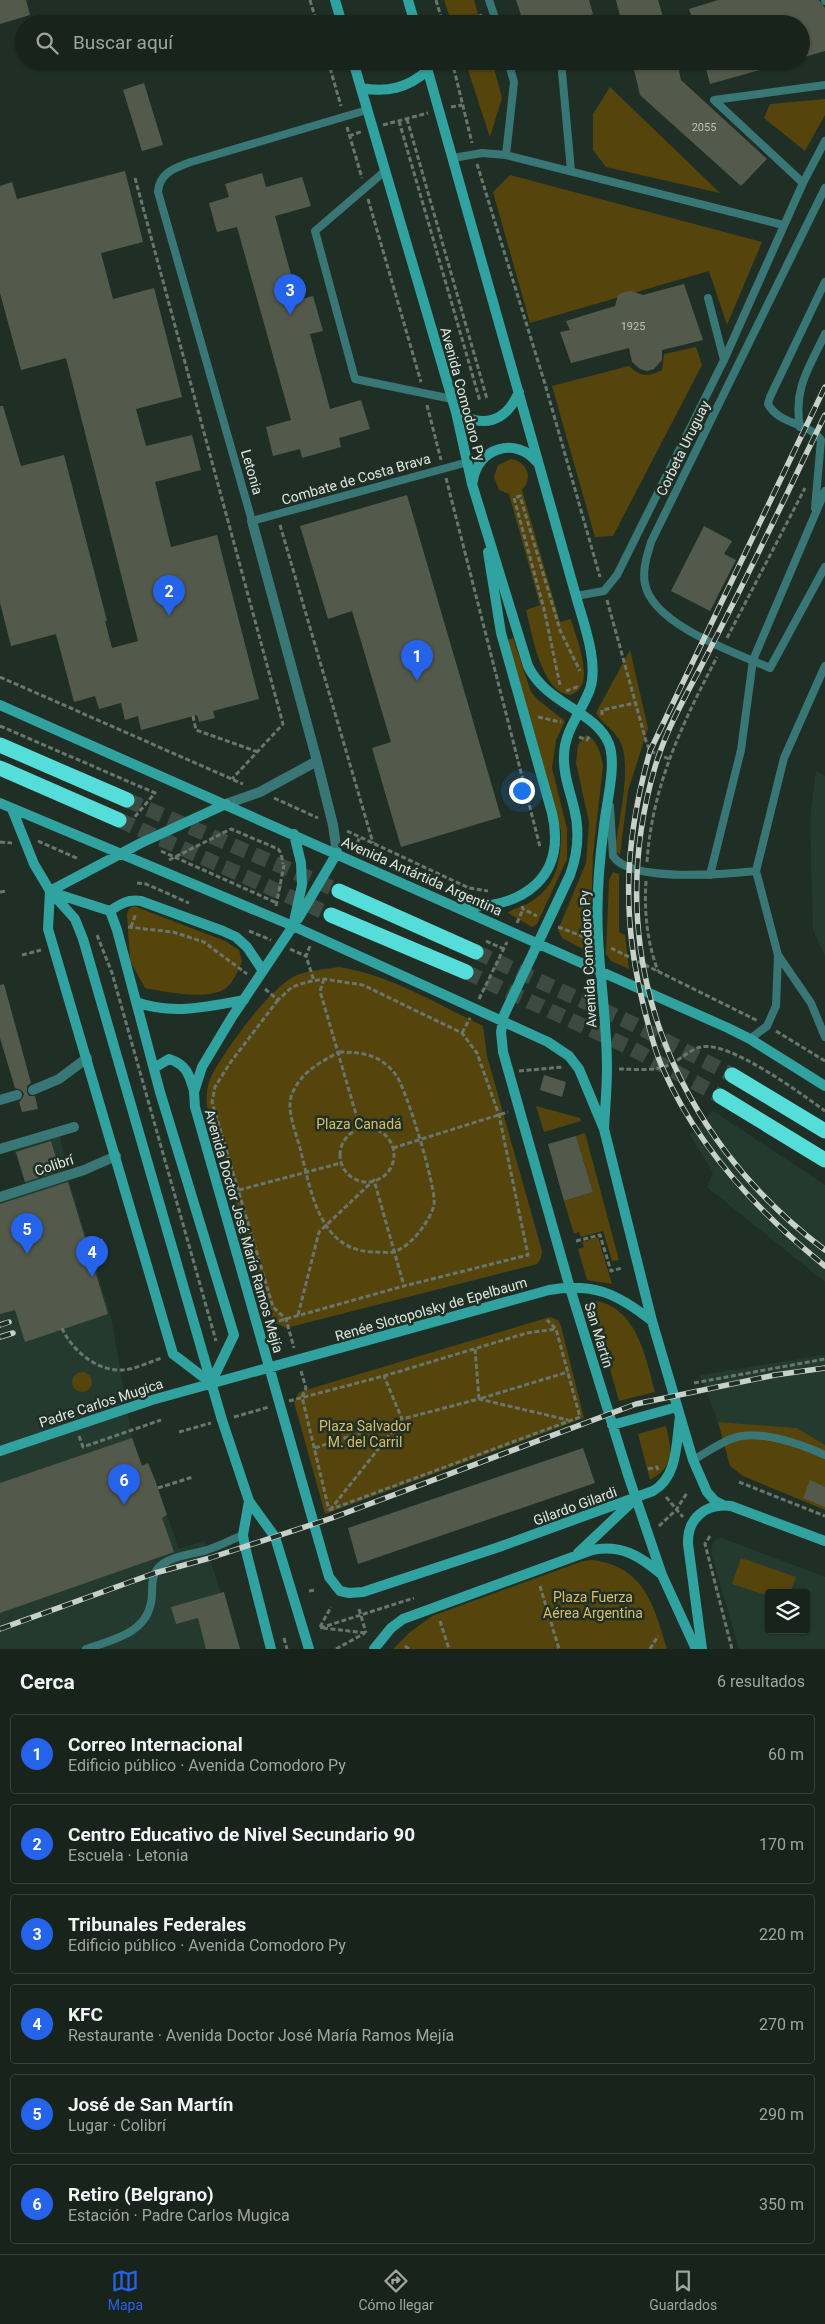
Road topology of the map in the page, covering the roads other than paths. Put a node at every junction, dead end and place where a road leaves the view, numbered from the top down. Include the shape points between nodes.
1 (408, 0) edge
2 (489, 0) edge
3 (337, 1) edge
4 (340, 15) edge
5 (412, 15) edge
6 (494, 15) edge
7 (356, 70) edge
8 (424, 70) edge
9 (427, 70) edge
10 (511, 70) edge
11 (562, 72) dead end
12 (825, 85) edge
13 (361, 88) junction
14 (368, 110) junction
15 (825, 141) edge
16 (506, 155) junction
17 (453, 158) junction
18 (385, 171) junction
19 (571, 171) junction
20 (803, 183) junction
21 (825, 188) edge
22 (783, 225) junction
23 (825, 282) edge
24 (708, 298) dead end
25 (825, 334) edge
26 (724, 360) junction
27 (519, 392) junction
28 (452, 399) junction
29 (456, 412) junction
30 (800, 427) junction
31 (468, 462) junction
32 (540, 465) junction
33 (472, 484) junction
34 (825, 490) edge
35 (814, 518) junction
36 (483, 519) junction
37 (252, 520) junction
38 (825, 566) edge
39 (576, 596) junction
40 (753, 660) junction
41 (825, 666) edge
42 (0, 705) edge
43 (578, 713) junction
44 (0, 745) edge
45 (317, 761) junction
46 (0, 768) edge
47 (609, 789) junction
48 (127, 800) tunnel mouth
49 (0, 803) edge
50 (226, 804) junction
51 (12, 809) junction
52 (119, 820) tunnel mouth
53 (294, 834) junction
54 (121, 853) junction
55 (337, 853) junction
56 (756, 871) junction
57 (710, 875) junction
58 (50, 891) junction
59 (340, 891) tunnel mouth
60 (458, 907) junction
61 (110, 912) junction
62 (331, 915) tunnel mouth
63 (293, 926) junction
64 (537, 943) junction
65 (476, 952) tunnel mouth
66 (778, 955) junction
67 (601, 970) junction
68 (263, 971) junction
69 (466, 972) tunnel mouth
70 (244, 1000) junction
71 (136, 1002) junction
72 (502, 1021) junction
73 (823, 1029) edge
74 (825, 1037) edge
75 (750, 1039) junction
76 (87, 1058) junction
77 (154, 1068) junction
78 (732, 1075) tunnel mouth
79 (825, 1086) edge
80 (33, 1090) dead end
81 (194, 1092) junction
82 (17, 1095) dead end
83 (720, 1096) tunnel mouth
84 (0, 1100) edge
85 (74, 1127) dead end
86 (604, 1129) junction
87 (825, 1132) edge
88 (0, 1149) edge
89 (116, 1156) junction
90 (825, 1160) edge
91 (0, 1197) edge
92 (570, 1288) junction
93 (652, 1321) junction
94 (269, 1368) junction
95 (211, 1383) junction
96 (677, 1407) junction
97 (680, 1417) junction
98 (612, 1425) junction
99 (0, 1451) edge
100 (825, 1455) edge
101 (693, 1460) junction
102 (636, 1499) junction
103 (248, 1501) junction
104 (723, 1505) junction
105 (243, 1535) junction
106 (825, 1541) edge
107 (575, 1556) junction
108 (662, 1574) junction
109 (342, 1592) joint
110 (86, 1649) edge
111 (271, 1649) edge
112 (309, 1649) edge
113 (374, 1649) edge
114 (696, 1649) edge
115 (702, 1649) edge

1 - 5 main road
2 - 6 lane
3 - 4 main road
7 - 13 main road, Avenida Comodoro Py
8 - 13 main road via 419,78 400,88
9 - 17 main road, Avenida Comodoro Py
10 - 16 lane via 514,82
11 - 19 lane
12 - 20 lane via 714,100
13 - 14 main road, Avenida Comodoro Py
14 - 18 main road, Avenida Comodoro Py
14 - 37 lane, Letonia via 190,162 165,174 161,180 158,192
15 - 20 lane
16 - 17 lane via 474,153
16 - 19 lane
17 - 27 main road, Avenida Comodoro Py
18 - 28 main road, Avenida Comodoro Py
18 - 28 lane via 315,230 355,379
19 - 22 lane
20 - 22 lane
21 - 40 lane, Corbeta Uruguay via 651,542 644,567 645,586 656,607 722,647
22 - 26 lane
23 - 30 lane via 768,404 778,417
24 - 26 lane
25 - 30 lane via 799,391 797,410
26 - 39 lane via 617,575 604,591
27 - 29 main road via 509,409 492,420 479,422
27 - 32 main road, Avenida Comodoro Py
28 - 29 main road, Avenida Comodoro Py
29 - 31 main road, Avenida Comodoro Py
30 - 35 lane via 816,434 820,440
31 - 33 main road, Avenida Comodoro Py
31 - 37 lane, Combate de Costa Brava
32 - 33 main road via 522,449 498,448 479,462
32 - 39 main road, Avenida Comodoro Py
33 - 36 main road, Avenida Comodoro Py
34 - 35 lane
35 - 40 lane
36 - 43 main road, Avenida Comodoro Py via 531,671 547,692
36 - 60 main road via 501,633 556,836 554,854 546,873 533,888 518,897 490,905
37 - 45 street, Letonia
38 - 40 lane, Corbeta Uruguay via 770,668
39 - 43 main road, Avenida Comodoro Py via 593,667 590,688
40 - 57 lane via 741,750
41 - 56 lane via 784,758
42 - 50 main road, Avenida Antártida Argentina
43 - 47 main road, Avenida Comodoro Py via 596,726 608,742 611,754
43 - 64 main road, Avenida Comodoro Py via 566,740 564,756 577,825 577,851 570,875
44 - 48 highway
45 - 50 street via 260,792
45 - 55 street, Letonia
46 - 52 highway
47 - 57 lane via 613,856 617,862 628,868 647,871
47 - 67 main road, Avenida Comodoro Py via 598,879
49 - 51 main road
50 - 53 main road, Avenida Antártida Argentina
50 - 54 main road
51 - 54 main road
51 - 58 main road via 34,864
53 - 55 main road, Avenida Antártida Argentina
53 - 63 main road, Avenida Doctor José María Ramos Mejía via 302,863 302,885
54 - 58 main road
54 - 63 main road
55 - 60 main road, Avenida Antártida Argentina
55 - 63 main road
56 - 57 lane
56 - 66 lane
58 - 61 main road
58 - 76 main road via 48,929
58 - 95 main road via 75,919 83,939
59 - 65 highway
60 - 64 main road, Avenida Antártida Argentina
61 - 68 main road via 126,902 141,901 223,930 247,947
61 - 71 main road
62 - 69 highway
63 - 68 main road, Avenida Doctor José María Ramos Mejía
63 - 72 main road
64 - 67 main road, Avenida Antártida Argentina
64 - 72 main road, Avenida Comodoro Py
66 - 73 lane via 811,1003
66 - 75 lane via 776,1006 767,1026
67 - 75 main road, Avenida Antártida Argentina
67 - 86 main road, Avenida Comodoro Py via 607,1068
68 - 70 main road, Avenida Doctor José María Ramos Mejía
70 - 71 main road via 165,1010
70 - 81 main road, Avenida Doctor José María Ramos Mejía via 202,1067
71 - 77 main road
72 - 86 main road via 555,1046 573,1060 580,1068
72 - 92 main road, San Martín via 503,1052
73 - 74 lane
75 - 79 main road, Avenida Antártida Argentina
76 - 80 street via 59,1079
76 - 89 main road
77 - 81 main road via 168,1059 179,1063 189,1073
77 - 95 main road via 234,1335
78 - 87 highway
81 - 94 main road, Avenida Doctor José María Ramos Mejía via 194,1107
82 - 84 street
83 - 90 highway
85 - 88 street
86 - 93 main road
89 - 91 street, Colibrí via 84,1170
89 - 95 main road via 173,1354
92 - 93 main road, Renée Slotopolsky de Epelbaum via 614,1295
92 - 94 main road, Renée Slotopolsky de Epelbaum via 491,1305
92 - 98 main road, San Martín
93 - 96 main road
94 - 95 main road, Renée Slotopolsky de Epelbaum
94 - 109 main road, Avenida Doctor José María Ramos Mejía via 329,1577 336,1589
95 - 99 main road, Padre Carlos Mugica
95 - 103 main road
96 - 97 main road
96 - 98 main road
97 - 101 main road
97 - 102 main road via 669,1477 659,1488
98 - 102 main road, San Martín
100 - 101 lane via 794,1441 749,1436 732,1438
101 - 104 main road via 708,1492
102 - 107 main road, Gilardo Gilardi
102 - 108 main road, San Martín
102 - 109 main road, Gilardo Gilardi via 388,1585 363,1592
103 - 105 main road
103 - 112 main road via 275,1537
104 - 106 main road
104 - 115 main road via 705,1511 696,1518 688,1532 688,1554
105 - 110 lane via 159,1567 152,1580 152,1597 146,1615 138,1628
105 - 111 main road
107 - 108 main road via 600,1548 618,1548 640,1557
107 - 113 main road, Gilardo Gilardi via 402,1619 390,1628
108 - 114 main road, San Martín

